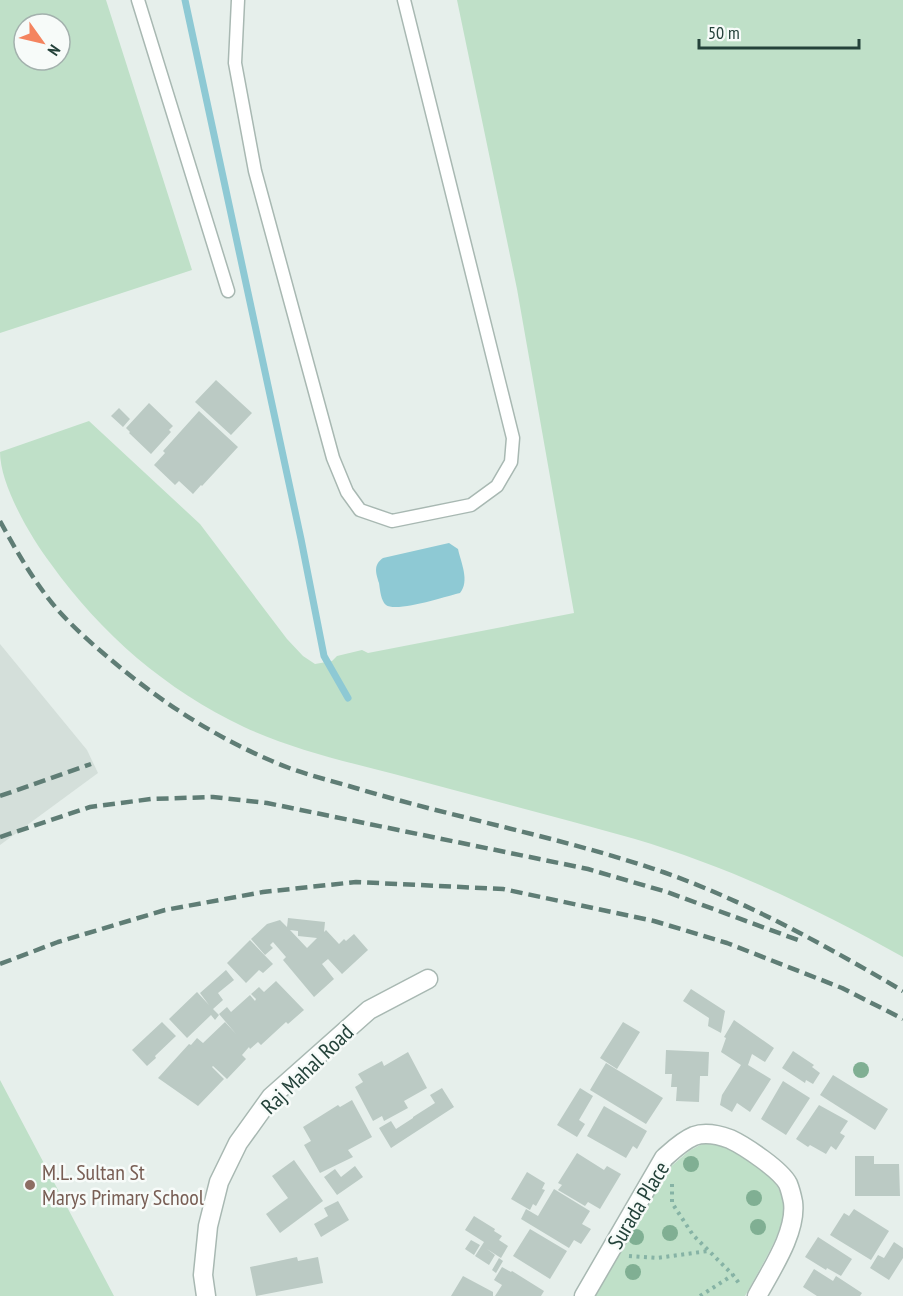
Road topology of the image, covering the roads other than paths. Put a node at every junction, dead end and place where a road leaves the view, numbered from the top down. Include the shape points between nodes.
1 (138, 0) edge
2 (238, 0) edge
3 (404, 0) edge
4 (228, 291) dead end
5 (428, 979) dead end
6 (750, 1293) edge
7 (206, 1296) edge
8 (584, 1296) edge

1 - 4 lane
2 - 3 lane via 235,63 255,171 333,458 347,492 360,510 392,521 471,505 497,486 511,462 513,438
5 - 7 street, Raj Mahal Road via 369,1010 271,1096 244,1134 219,1182 208,1226 203,1275
6 - 8 street, Surada Place via 778,1258 793,1223 793,1203 788,1184 776,1171 730,1140 710,1134 694,1136 664,1158

